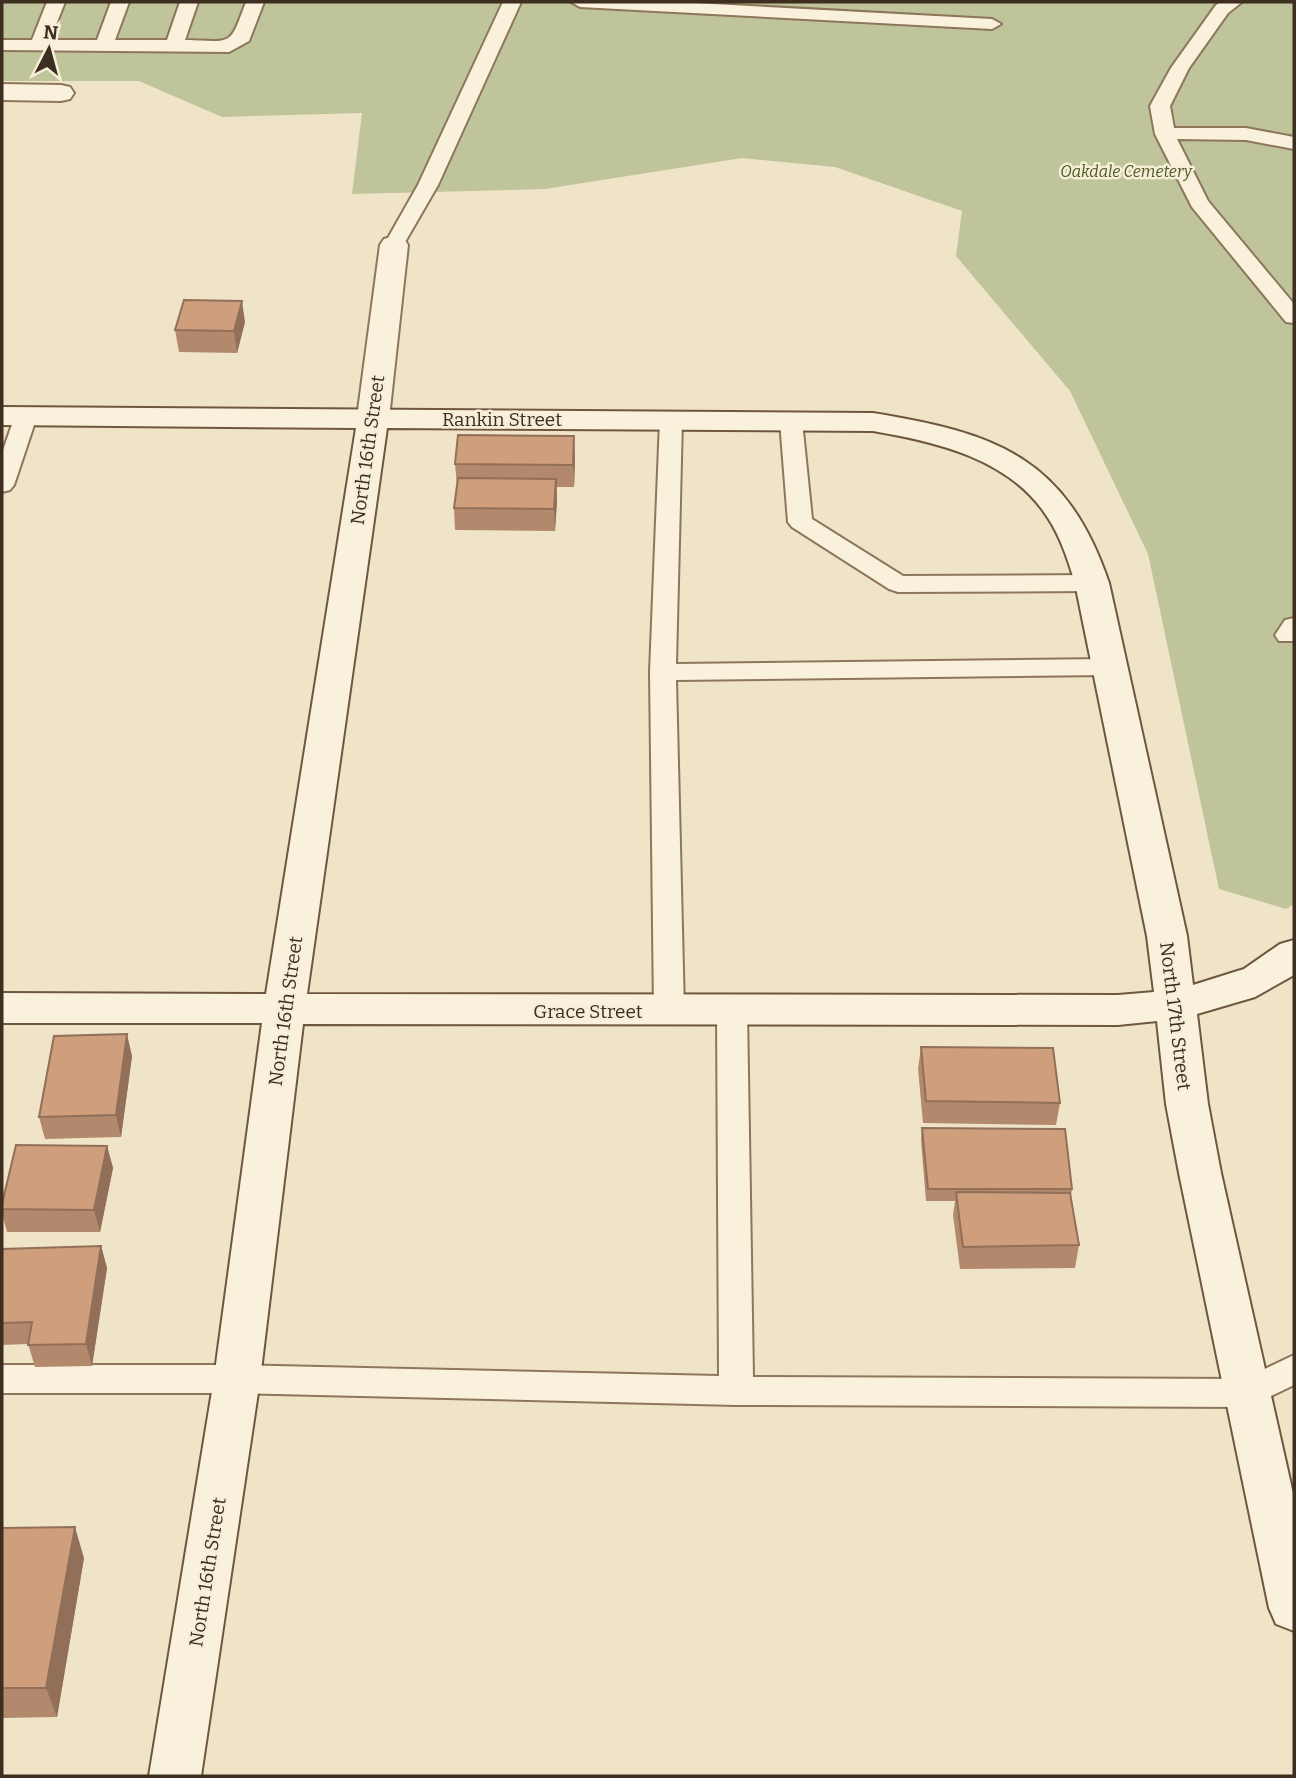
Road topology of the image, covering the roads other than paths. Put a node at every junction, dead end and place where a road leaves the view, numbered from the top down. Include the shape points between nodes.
1 (55, 2) edge
2 (120, 2) edge
3 (189, 2) edge
4 (254, 2) edge
5 (512, 2) edge
6 (580, 2) edge
7 (1233, 2) edge
8 (992, 24) dead end
9 (2, 45) edge
10 (39, 45) junction
11 (104, 46) junction
12 (174, 46) junction
13 (2, 92) edge
14 (61, 93) dead end
15 (1165, 134) junction
16 (1289, 136) edge
17 (394, 245) joint
18 (1294, 317) edge
19 (14, 416) edge
20 (373, 418) junction
21 (671, 420) junction
22 (791, 421) junction
23 (998, 456) joint
24 (2, 485) edge
25 (1092, 583) junction
26 (1109, 667) junction
27 (663, 672) junction
28 (1294, 954) edge
29 (1175, 1005) junction
30 (2, 1008) edge
31 (284, 1010) junction
32 (669, 1011) junction
33 (732, 1011) junction
34 (1294, 1369) edge
35 (2, 1379) edge
36 (237, 1379) junction
37 (736, 1391) junction
38 (1248, 1393) junction
39 (1294, 1608) edge
40 (175, 1776) edge

1 - 10 lane
2 - 11 lane
3 - 12 lane
4 - 12 lane via 243,37 229,46
5 - 17 lane via 428,185
6 - 8 lane
7 - 15 lane via 1222,9 1165,96 1160,106
9 - 10 lane
10 - 11 lane
11 - 12 lane
13 - 14 street
15 - 16 lane
15 - 18 lane via 1199,203
17 - 20 street, North 16th Street
19 - 20 street, Rankin Street
19 - 24 lane
20 - 21 street, Rankin Street
20 - 31 street, North 16th Street
21 - 22 street, Rankin Street
21 - 27 lane
22 - 23 street, Rankin Street via 914,427
22 - 25 lane via 800,522 898,584
23 - 25 street, North 17th Street via 1054,499 1079,544
25 - 26 street, North 17th Street
26 - 27 lane
26 - 29 street, North 17th Street via 1167,936
27 - 32 lane
28 - 29 street, Grace Street via 1258,979
29 - 33 street, Grace Street via 1118,1010
29 - 38 street, North 17th Street via 1187,1104
30 - 31 street, Grace Street
31 - 32 street, Grace Street
31 - 36 street, North 16th Street
32 - 33 street, Grace Street
33 - 37 lane
34 - 38 lane
35 - 36 lane
36 - 37 lane
36 - 40 street, North 16th Street
37 - 38 lane
38 - 39 street, North 17th Street

